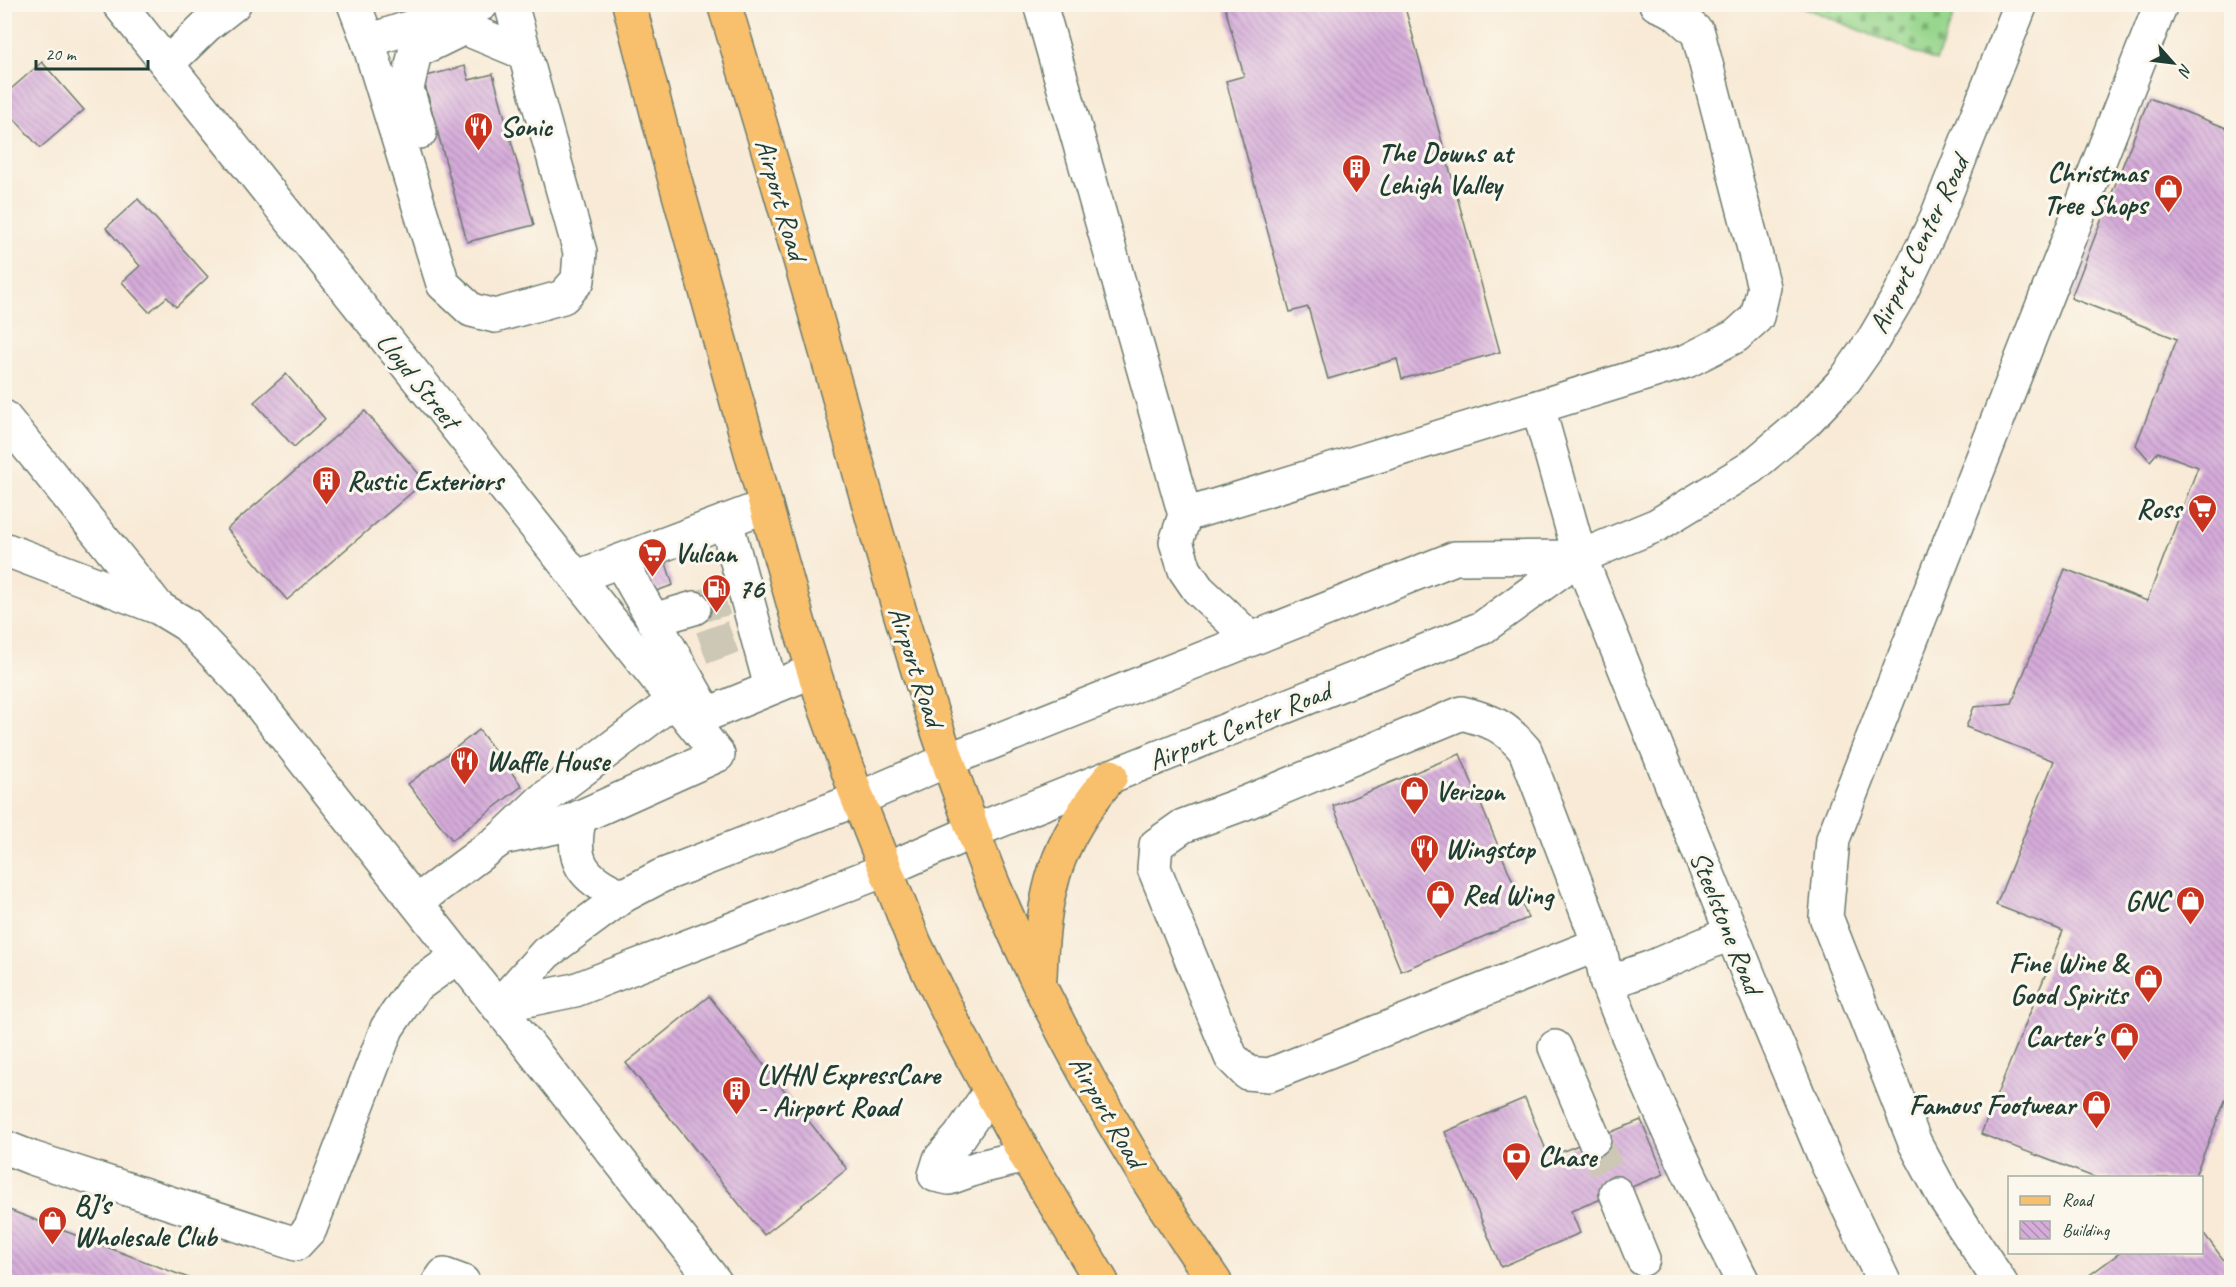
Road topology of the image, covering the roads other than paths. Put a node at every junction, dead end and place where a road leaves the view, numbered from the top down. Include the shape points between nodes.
1 (119, 4) edge
2 (234, 4) edge
3 (354, 4) edge
4 (482, 4) edge
5 (511, 4) edge
6 (629, 4) edge
7 (724, 4) edge
8 (1040, 4) edge
9 (1656, 4) edge
10 (2021, 4) edge
11 (2161, 4) edge
12 (368, 41) junction
13 (524, 53) junction
14 (166, 64) junction
15 (471, 310) junction
16 (1538, 407) junction
17 (4, 417) edge
18 (766, 506) junction
19 (1185, 515) junction
20 (726, 521) junction
21 (4, 549) edge
22 (1580, 557) junction
23 (620, 561) junction
24 (577, 578) junction
25 (159, 608) junction
26 (694, 608) tunnel mouth
27 (653, 620) junction
28 (1251, 639) junction
29 (813, 671) junction
30 (771, 687) junction
31 (691, 711) junction
32 (948, 760) junction
33 (1110, 777) junction
34 (858, 799) junction
35 (580, 817) junction
36 (974, 831) junction
37 (502, 838) junction
38 (885, 870) junction
39 (623, 896) junction
40 (416, 902) junction
41 (1731, 933) junction
42 (1599, 944) junction
43 (457, 957) junction
44 (1607, 983) junction
45 (1039, 985) junction
46 (498, 1006) junction
47 (1555, 1047) dead end
48 (989, 1093) junction
49 (1594, 1139) tunnel mouth
50 (4, 1147) edge
51 (1026, 1156) junction
52 (1616, 1193) tunnel mouth
53 (1643, 1260) dead end
54 (439, 1282) edge
55 (463, 1282) edge
56 (715, 1282) edge
57 (1102, 1282) edge
58 (1215, 1282) edge
59 (1743, 1282) edge
60 (1884, 1282) edge
61 (2001, 1282) edge

1 - 14 street, Lloyd Street
2 - 14 street
3 - 12 street
4 - 12 street
5 - 13 street
6 - 18 main road
7 - 32 main road, Airport Road via 791,226 894,596
8 - 19 street
9 - 16 street via 1672,11 1698,33 1764,287 1757,317 1736,336 1687,361
10 - 22 street, Airport Center Road via 1936,219 1900,294 1845,380 1806,421 1750,468 1658,525
11 - 61 street via 1833,839 1826,917 1915,1143 1944,1197
12 - 15 street via 442,284
13 - 15 street via 580,252 578,280 563,297 495,316
13 - 15 street via 464,28 415,52 407,89
14 - 24 street, Lloyd Street
16 - 19 street
16 - 22 street, Steelstone Road
17 - 25 street
18 - 20 street
18 - 29 main road
19 - 28 street via 1176,542 1185,570 1198,589
20 - 23 street
20 - 30 street via 749,631
21 - 25 street
22 - 28 street, Airport Center Road via 1455,558
22 - 33 street, Airport Center Road via 1482,628
22 - 41 street, Steelstone Road
23 - 24 street
23 - 27 street
24 - 31 street, Lloyd Street
25 - 40 street via 188,625 247,688
26 - 27 street
27 - 31 street via 689,653
28 - 32 street, Airport Center Road
29 - 30 street
29 - 34 main road
30 - 31 street
31 - 35 street, Lloyd Street via 718,755
31 - 37 street via 541,801
32 - 34 street, Airport Center Road
32 - 36 main road, Airport Road
33 - 36 street, Airport Center Road
33 - 45 main road via 1070,833 1054,869 1041,929
34 - 38 main road
34 - 39 street, Airport Center Road via 661,876
35 - 37 street via 560,826
35 - 39 street via 576,835 579,863 595,882
36 - 38 street, Airport Center Road
36 - 45 main road, Airport Road via 995,890
37 - 40 street
38 - 46 street, Airport Center Road via 575,990
38 - 48 main road via 915,944
39 - 46 street, Airport Center Road via 546,953
40 - 43 street
41 - 44 street
41 - 60 street, Steelstone Road via 1827,1163
42 - 42 street via 1525,750 1510,732 1494,722 1462,713 1183,826 1156,845 1154,868 1231,1057 1247,1073 1269,1075
42 - 44 street
43 - 46 street
43 - 50 street via 415,987 387,1028 310,1229 296,1245
44 - 59 street via 1700,1197
45 - 58 main road, Airport Road via 1130,1152
46 - 56 street
47 - 49 street
48 - 51 main road
48 - 51 street via 940,1159 935,1175 949,1178
51 - 57 main road
52 - 53 street
54 - 55 street via 444,1275

